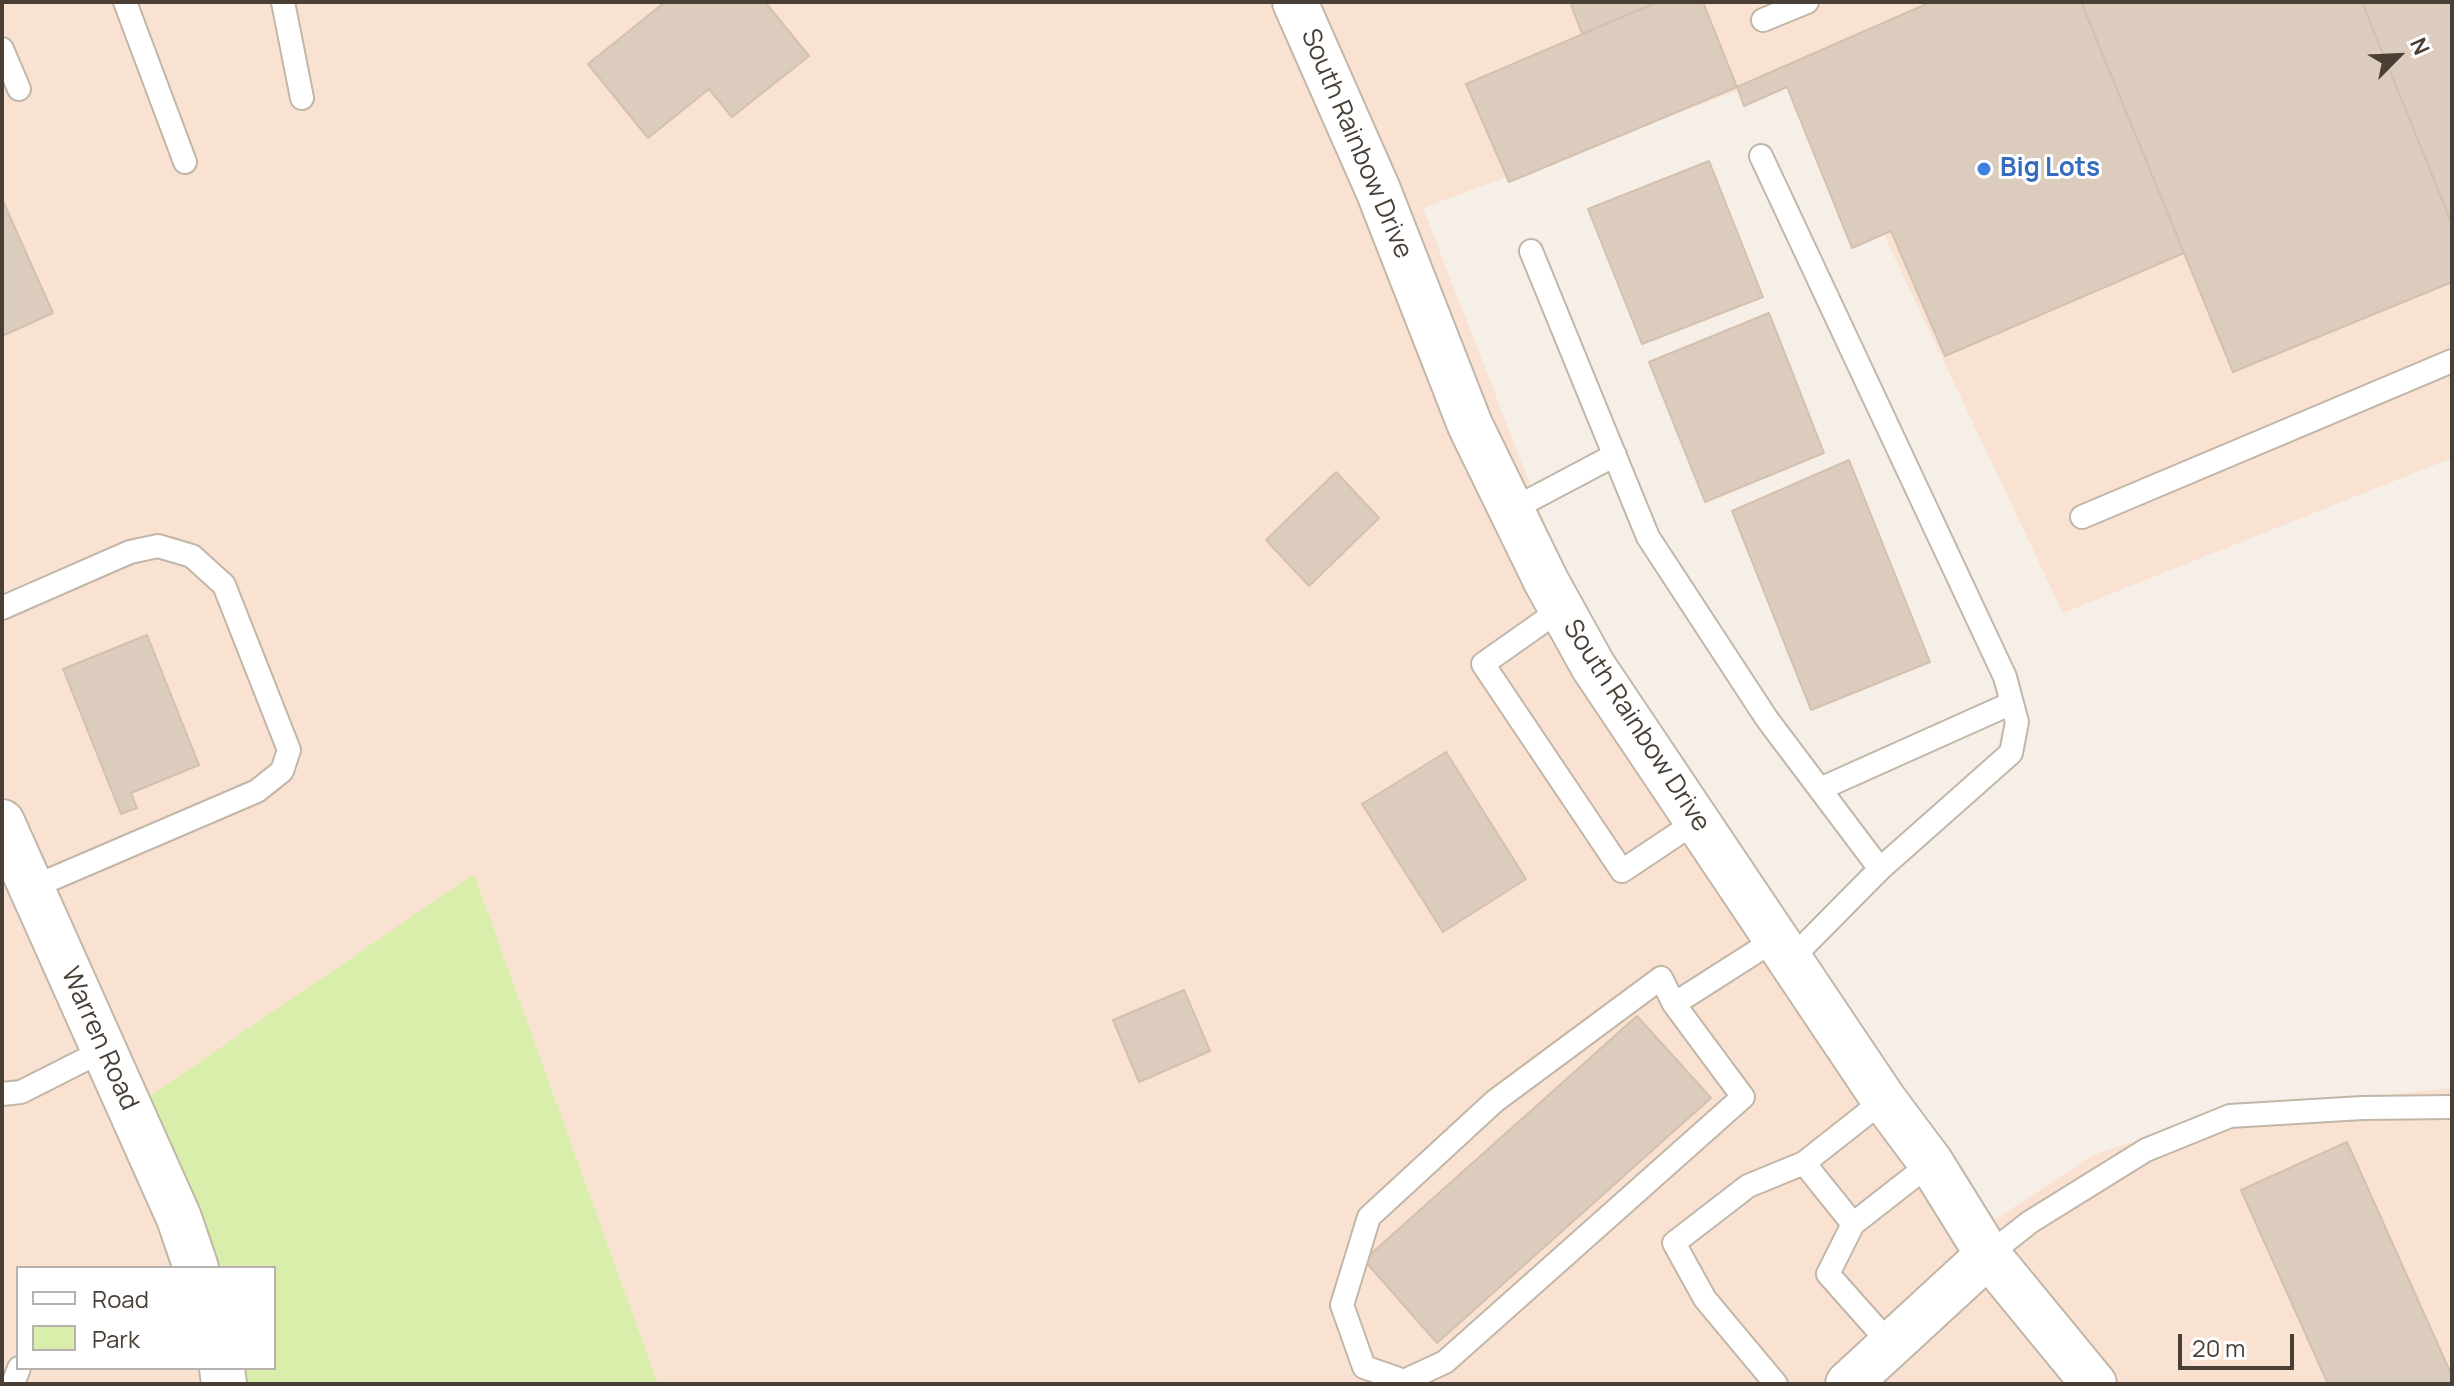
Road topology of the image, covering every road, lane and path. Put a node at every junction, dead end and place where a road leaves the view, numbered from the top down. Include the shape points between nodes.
1 (125, 2) edge
2 (283, 2) edge
3 (1295, 2) edge
4 (1807, 2) edge
5 (1763, 20) dead end
6 (2, 49) edge
7 (19, 89) dead end
8 (302, 98) dead end
9 (1761, 156) dead end
10 (185, 162) dead end
11 (1531, 251) dead end
12 (2452, 361) edge
13 (1615, 455) junction
14 (1511, 510) junction
15 (2082, 517) dead end
16 (2, 608) edge
17 (1561, 609) junction
18 (2012, 703) junction
19 (1820, 789) junction
20 (1697, 821) junction
21 (2, 822) edge
22 (1880, 869) junction
23 (31, 888) junction
24 (1783, 950) junction
25 (1674, 1004) junction
26 (104, 1050) junction
27 (2, 1094) edge
28 (1884, 1100) junction
29 (2452, 1107) edge
30 (1804, 1163) junction
31 (1931, 1163) junction
32 (1853, 1224) junction
33 (1988, 1255) junction
34 (186, 1264) edge
35 (1891, 1345) junction
36 (1776, 1384) edge
37 (1848, 1384) edge
38 (2094, 1384) edge

1 - 10 lane
2 - 8 lane
3 - 14 street, South Rainbow Drive via 1378,190 1470,425
4 - 5 lane
6 - 7 lane
9 - 18 lane via 2005,677
11 - 13 lane
12 - 15 lane
13 - 14 lane
13 - 19 lane via 1648,537 1767,719
14 - 17 street, South Rainbow Drive
16 - 23 lane via 130,552 158,546 192,556 224,585 289,750 282,771 257,791
17 - 20 street, South Rainbow Drive
17 - 20 lane via 1483,664 1622,871
18 - 19 lane
18 - 22 lane via 2017,722 2011,753
19 - 22 lane
20 - 24 street, South Rainbow Drive
21 - 23 street, Warren Road
22 - 24 lane
23 - 26 street, Warren Road
24 - 25 lane
24 - 28 street, South Rainbow Drive
25 - 25 lane via 1743,1097 1445,1362 1404,1381 1364,1367 1342,1305 1369,1217 1495,1101 1661,978
26 - 27 lane via 21,1092
26 - 34 street, Warren Road via 179,1218
28 - 30 lane
28 - 31 street, South Rainbow Drive
29 - 33 lane via 2230,1116 2146,1150 2030,1222
30 - 32 lane
30 - 36 lane via 1748,1186 1674,1243 1705,1299
31 - 32 lane
31 - 33 street, South Rainbow Drive
32 - 35 lane via 1828,1274
33 - 35 street
33 - 38 street, South Rainbow Drive
35 - 37 street

